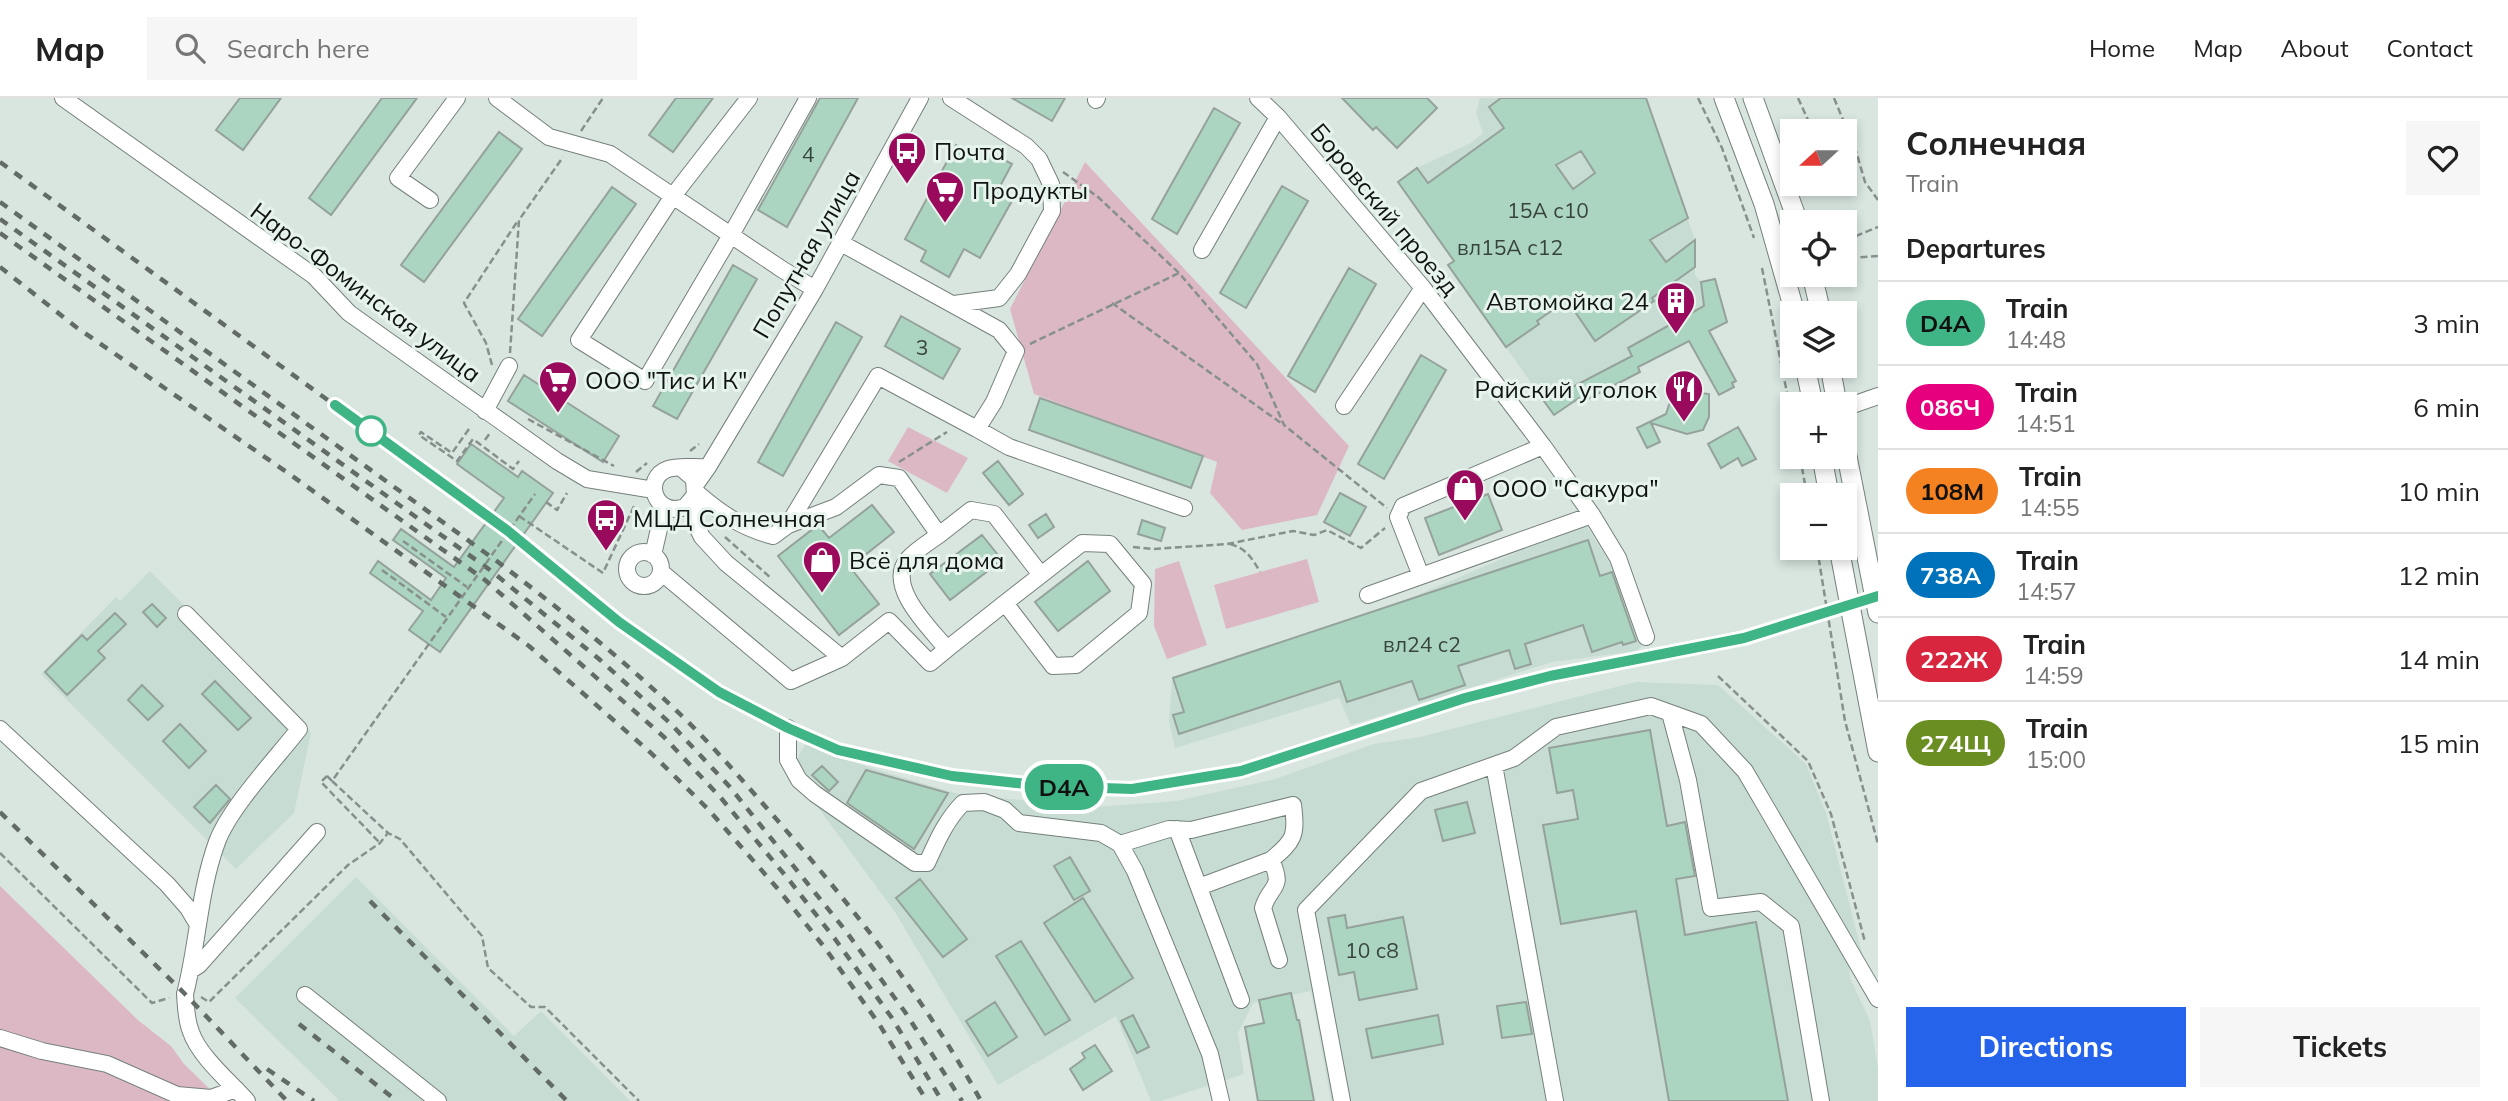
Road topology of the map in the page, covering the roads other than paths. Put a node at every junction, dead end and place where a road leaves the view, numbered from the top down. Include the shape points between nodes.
1 (63, 98) edge
2 (457, 98) edge
3 (497, 98) edge
4 (749, 98) edge
5 (808, 98) edge
6 (920, 98) edge
7 (951, 98) edge
8 (1258, 98) edge
9 (1724, 98) edge
10 (1753, 98) edge
11 (1278, 117) junction
12 (673, 196) junction
13 (430, 200) dead end
14 (1794, 210) edge
15 (731, 235) junction
16 (841, 243) junction
17 (1202, 250) dead end
18 (1423, 288) junction
19 (815, 289) junction
20 (1792, 301) edge
21 (954, 304) junction
22 (509, 366) road end
23 (1878, 396) edge
24 (489, 403) junction
25 (1857, 403) edge
26 (1344, 406) dead end
27 (970, 425) junction
28 (1543, 446) junction
29 (708, 467) junction
30 (681, 468) junction
31 (1849, 469) edge
32 (654, 490) junction
33 (695, 492) junction
34 (664, 507) junction
35 (1184, 508) dead end
36 (1592, 515) junction
37 (788, 525) junction
38 (939, 535) junction
39 (653, 555) junction
40 (1841, 560) edge
41 (661, 572) junction
42 (1041, 575) junction
43 (1421, 576) junction
44 (1368, 595) dead end
45 (1005, 603) junction
46 (1878, 613) edge
47 (186, 614) dead end
48 (1646, 637) dead end
49 (947, 649) junction
50 (842, 658) junction
51 (1670, 713) junction
52 (788, 728) dead end
53 (0, 729) edge
54 (1878, 752) edge
55 (1494, 765) junction
56 (1177, 830) junction
57 (317, 832) dead end
58 (1120, 844) junction
59 (1271, 860) junction
60 (1199, 887) junction
61 (198, 925) junction
62 (1279, 960) dead end
63 (191, 970) junction
64 (305, 995) dead end
65 (1878, 999) edge
66 (1241, 1000) dead end
67 (0, 1038) edge
68 (241, 1095) edge
69 (438, 1101) edge
70 (1221, 1101) edge
71 (1342, 1101) edge
72 (1555, 1101) edge
73 (1821, 1101) edge

1 - 24 street, Наро-Фоминская улица via 314,276 349,313
2 - 13 street via 398,178
3 - 12 street via 549,137 610,154
4 - 12 street
5 - 15 street
6 - 16 street, Попутная улица
7 - 21 street via 1026,145 1039,159 1051,184 1052,211 1018,274 999,298
8 - 11 street, Боровский проезд
9 - 20 main road via 1764,204
10 - 14 main road
11 - 17 street
11 - 18 street, Боровский проезд
12 - 15 street
12 - 15 street via 579,340 645,381
15 - 19 street
16 - 19 street, Попутная улица
16 - 21 street
18 - 26 street
18 - 28 street, Боровский проезд
19 - 29 street, Попутная улица
21 - 27 street via 999,330 1016,351 994,402
22 - 24 street
23 - 25 street
24 - 32 street, Наро-Фоминская улица via 587,479
27 - 35 street via 1009,447
27 - 37 street via 878,376
28 - 36 street, Боровский проезд
28 - 43 street via 1403,506 1398,517
29 - 30 street
29 - 33 street, Попутная улица
30 - 32 street via 660,473
30 - 33 street via 690,474
31 - 46 main road
32 - 34 street
33 - 34 street via 680,509
33 - 37 street via 749,530 773,536
33 - 50 street via 696,525 702,537 726,563
34 - 39 street
36 - 43 street
36 - 48 street, Боровский проезд via 1618,558
37 - 38 street via 836,506 879,475 899,478
38 - 42 street via 971,510 994,514
38 - 49 street via 907,560 900,576 905,596
39 - 41 street
39 - 41 street via 635,555 629,574 637,584 646,585
40 - 54 main road
41 - 50 street via 790,681
42 - 45 street
42 - 45 street via 1082,543 1110,544 1143,584 1139,613 1076,665 1053,666
43 - 44 street
45 - 49 street
47 - 61 street via 299,729 218,840
49 - 50 street via 930,663 889,621
51 - 55 street via 1651,706 1556,727 1514,758
51 - 65 street via 1701,724 1745,771
51 - 73 street via 1688,780 1711,908 1761,902 1791,926
52 - 58 street via 788,760 799,780 915,863 927,863 952,813 963,803 984,802 1005,810 1019,823 1101,833
53 - 61 street via 167,884
55 - 71 street via 1422,791 1306,910
55 - 72 street
56 - 58 street
56 - 59 street via 1293,805 1296,822 1291,844
56 - 60 street
57 - 63 street
58 - 70 street via 1210,1054
59 - 60 street
59 - 62 street via 1278,875 1263,908
60 - 66 street
61 - 63 street
63 - 68 street via 185,994 191,1035
64 - 69 street
67 - 68 street via 107,1063 177,1095

